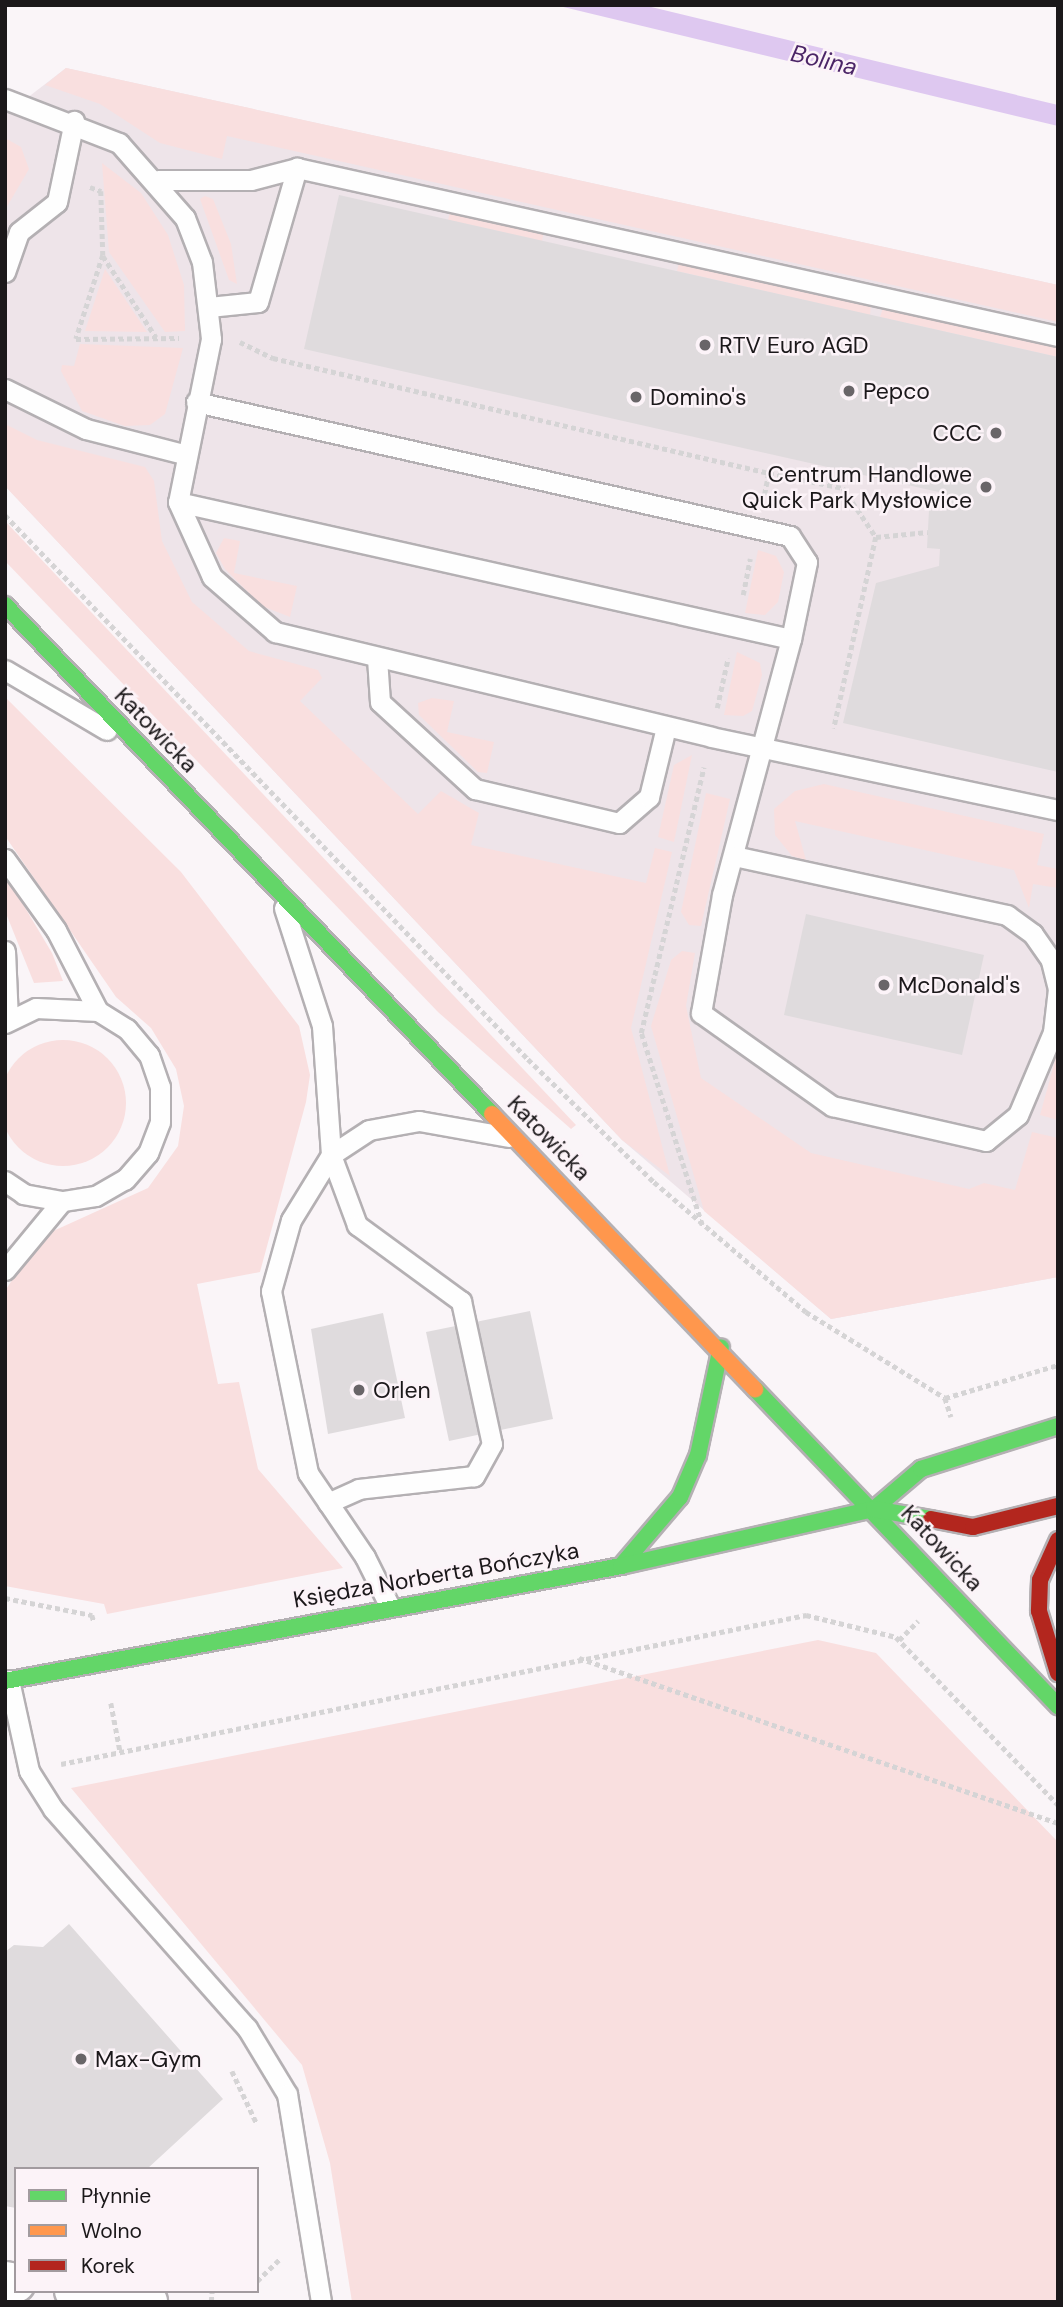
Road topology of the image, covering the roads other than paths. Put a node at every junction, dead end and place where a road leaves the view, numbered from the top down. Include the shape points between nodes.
1 (5, 99) edge
2 (74, 121) junction
3 (297, 168) junction
4 (158, 180) junction
5 (5, 272) edge
6 (209, 307) junction
7 (1058, 336) edge
8 (5, 389) edge
9 (196, 402) junction
10 (187, 455) junction
11 (178, 502) junction
12 (5, 605) edge
13 (791, 639) junction
14 (377, 659) junction
15 (5, 670) edge
16 (666, 727) junction
17 (766, 748) junction
18 (148, 755) junction
19 (1058, 810) edge
20 (735, 856) junction
21 (5, 859) edge
22 (277, 887) junction
23 (5, 951) edge
24 (98, 1011) junction
25 (7, 1022) edge
26 (517, 1139) junction
27 (331, 1155) junction
28 (5, 1181) edge
29 (62, 1201) junction
30 (5, 1270) edge
31 (721, 1347) junction
32 (1058, 1426) edge
33 (328, 1503) junction
34 (1058, 1506) edge
35 (874, 1509) junction
36 (1058, 1540) edge
37 (621, 1566) junction
38 (389, 1605) junction
39 (1058, 1673) edge
40 (7, 1681) edge
41 (1058, 1706) edge
42 (87, 2293) edge
43 (148, 2302) edge
44 (321, 2302) edge

1 - 2 lane
2 - 4 lane via 119,142
2 - 5 lane via 57,202 19,232
3 - 4 lane via 251,180
3 - 6 lane via 258,302
3 - 7 lane
4 - 6 lane via 185,218
6 - 9 lane via 211,339
8 - 10 lane via 86,429
9 - 10 lane
9 - 13 lane via 790,536 807,562
10 - 11 lane
11 - 13 lane
11 - 14 lane via 212,577 275,632
12 - 18 street, Katowicka
13 - 17 lane
14 - 16 lane
14 - 16 lane via 380,702 475,789 580,814 620,823 649,797
15 - 18 lane
16 - 17 lane
17 - 19 lane
17 - 20 lane
18 - 22 street, Katowicka
20 - 20 lane via 701,1013 832,1106 985,1141 1018,1115 1053,1032 1058,989 1051,960 1032,934 1007,915
21 - 24 lane via 56,930
22 - 26 street, Katowicka
22 - 27 lane via 322,1026
23 - 25 lane
24 - 25 lane via 36,1008
24 - 29 lane via 127,1029 149,1055 160,1087 160,1122 148,1153 125,1179 95,1196
26 - 27 lane via 419,1121 369,1130
26 - 31 street, Katowicka
27 - 33 lane via 291,1220 271,1291 307,1474
27 - 33 lane via 357,1225 461,1301 492,1444 474,1476 359,1489
28 - 29 lane via 24,1194
29 - 30 lane
31 - 35 street, Katowicka
31 - 37 street via 698,1455 680,1497
32 - 35 street via 921,1469
33 - 38 lane
34 - 35 street via 974,1527
35 - 37 street, Księdza Norberta Bończyka
35 - 41 street, Katowicka
36 - 39 street via 1040,1580 1039,1611
37 - 38 street, Księdza Norberta Bończyka
38 - 40 street, Księdza Norberta Bończyka
40 - 44 lane via 29,1771 53,1810 247,2028 286,2094
42 - 43 street

